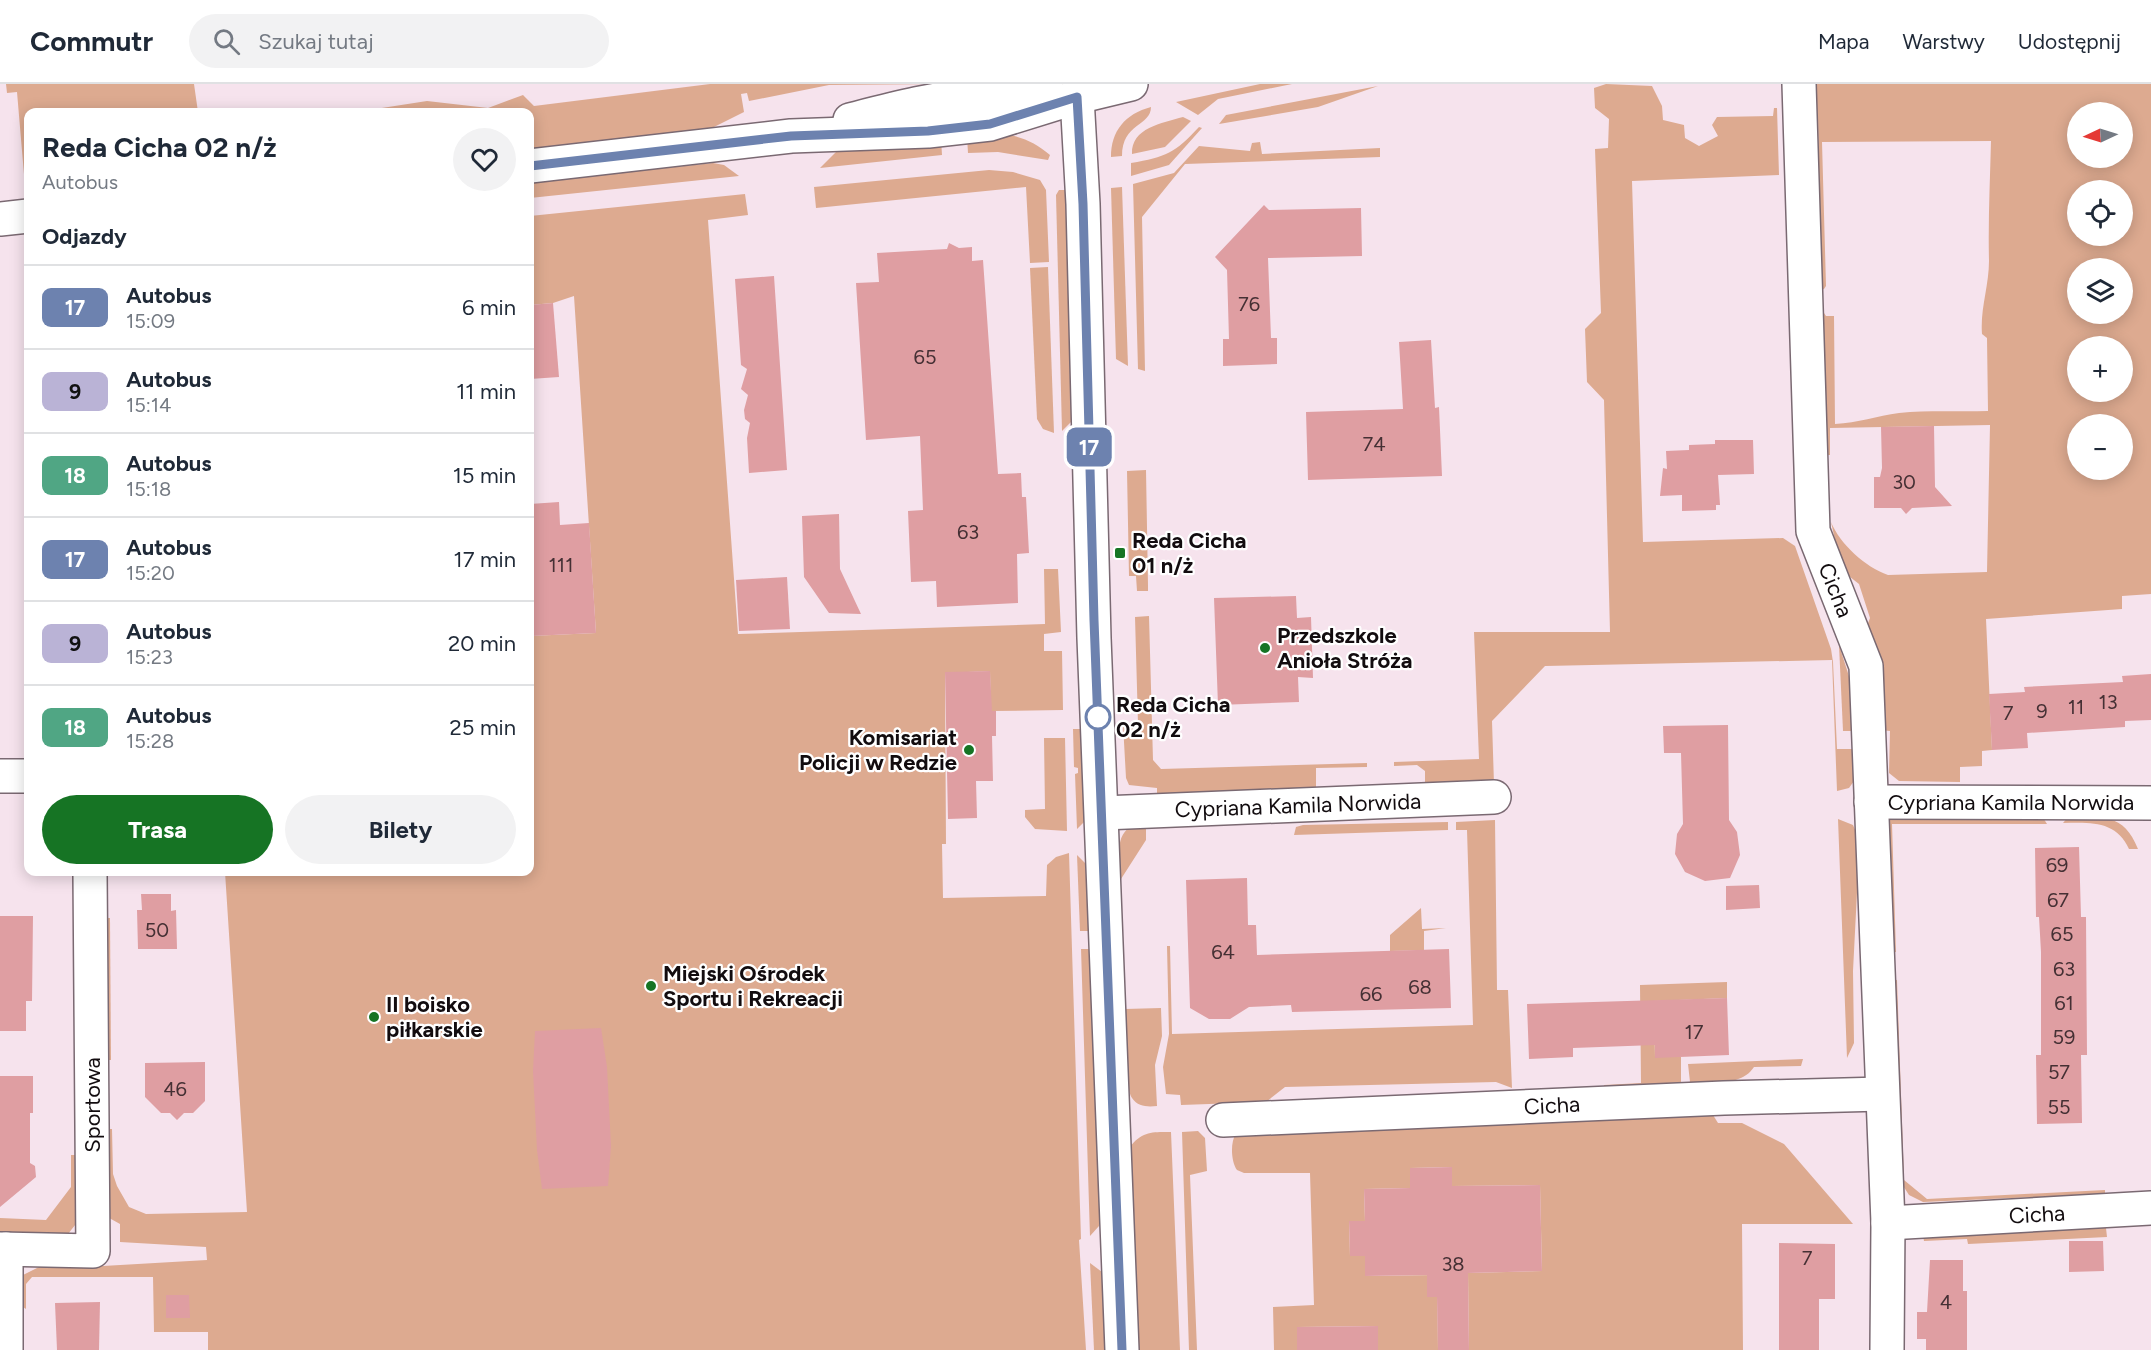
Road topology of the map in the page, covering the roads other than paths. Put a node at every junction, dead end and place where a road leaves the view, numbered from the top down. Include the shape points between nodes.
1 (1131, 84) edge
2 (1799, 84) edge
3 (1077, 97) junction
4 (534, 166) edge
5 (24, 216) edge
6 (0, 219) edge
7 (0, 776) edge
8 (24, 776) edge
9 (1494, 797) dead end
10 (1871, 802) junction
11 (2151, 803) edge
12 (1103, 813) junction
13 (90, 876) edge
14 (1882, 1094) junction
15 (1223, 1120) dead end
16 (2151, 1208) edge
17 (1888, 1223) junction
18 (3, 1249) edge
19 (6, 1350) edge
20 (1122, 1350) edge
21 (1887, 1350) edge

1 - 3 street
2 - 10 street, Cicha via 1812,531 1866,666
3 - 4 street via 990,124 928,131 791,136
3 - 12 street
5 - 6 street
7 - 8 street
9 - 12 street, Cypriana Kamila Norwida
10 - 11 street, Cypriana Kamila Norwida
10 - 14 street, Cicha
12 - 20 street
13 - 18 street, Sportowa via 93,1251
14 - 15 street, Cicha
14 - 17 street, Cicha
16 - 17 street, Cicha
17 - 21 street, Cicha
18 - 19 street, Sportowa

